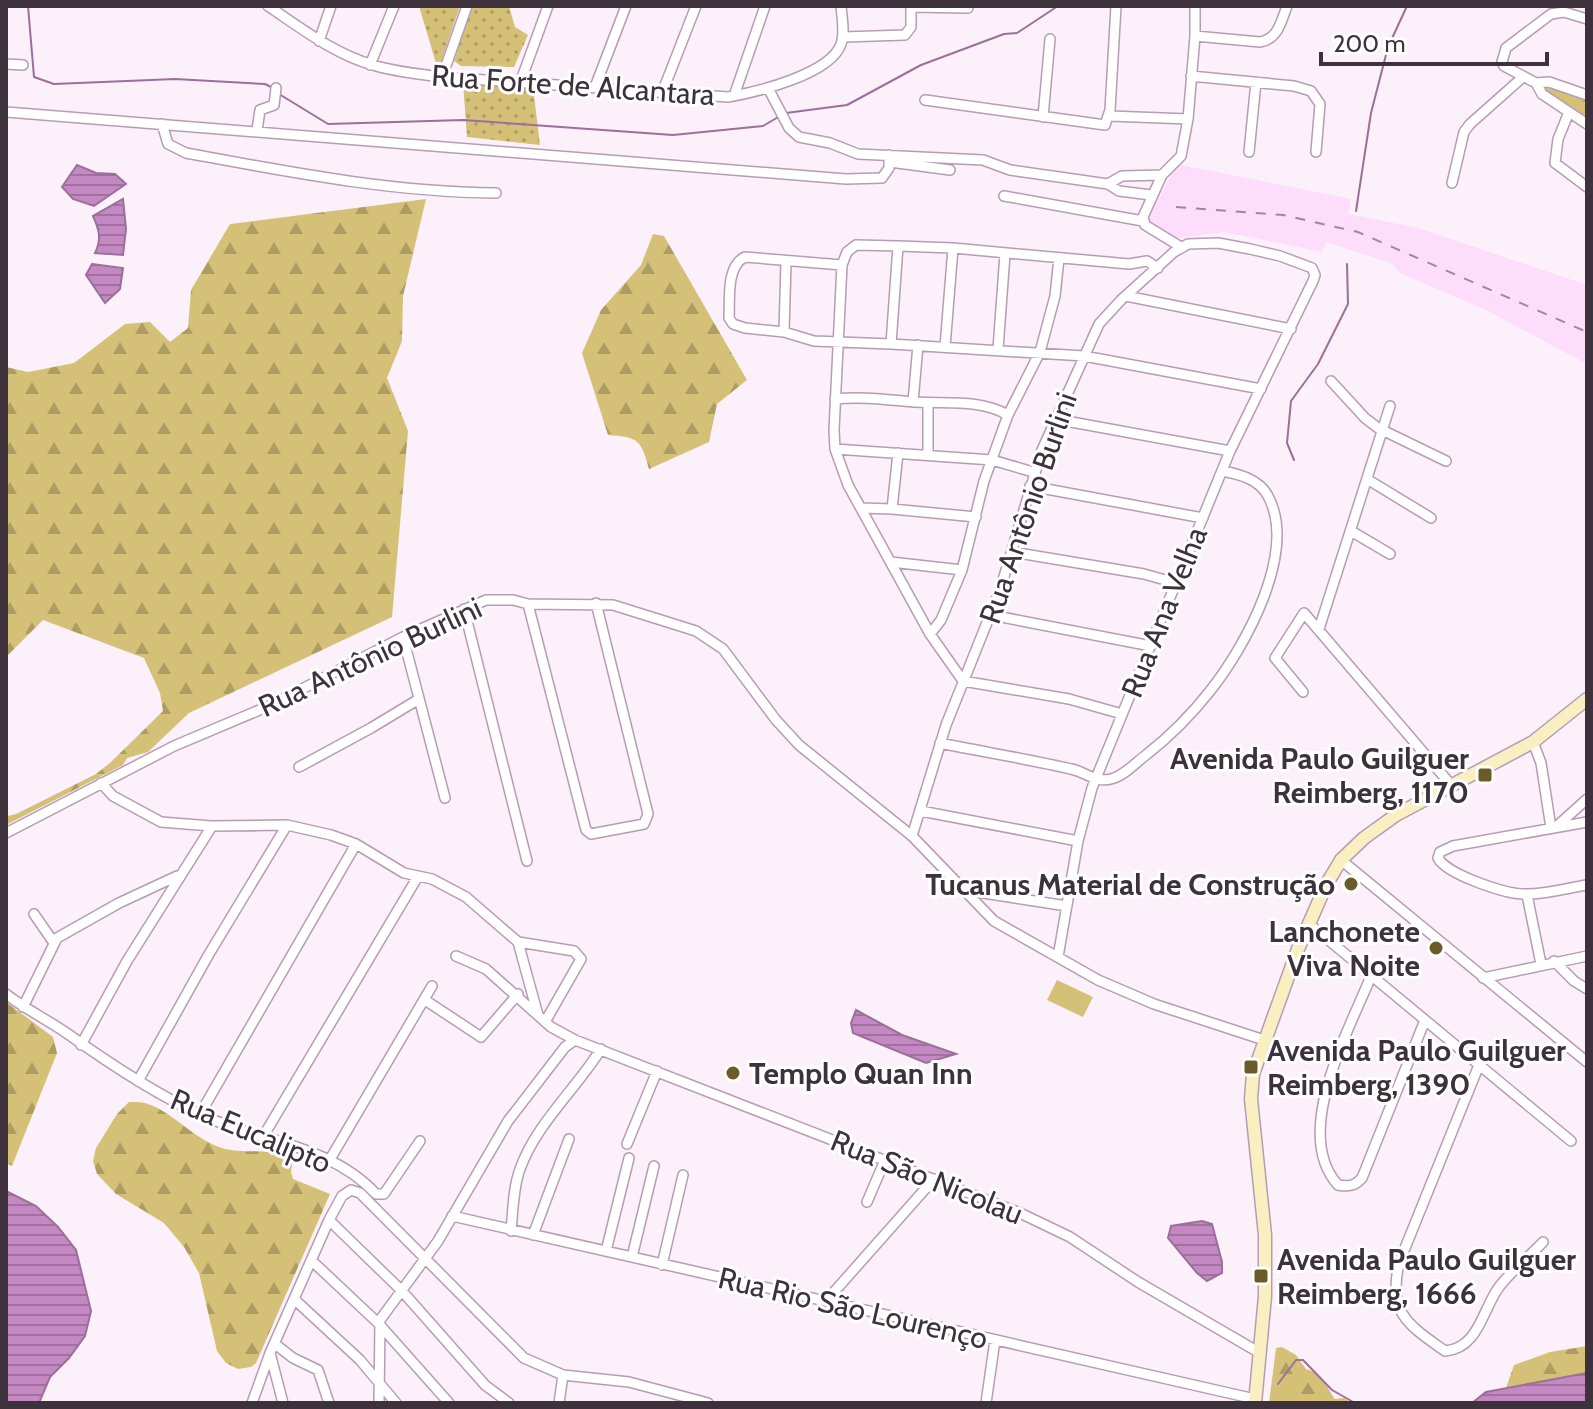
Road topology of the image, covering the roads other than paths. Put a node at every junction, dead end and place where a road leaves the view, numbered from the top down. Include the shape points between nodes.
1 (268, 6) edge
2 (331, 6) edge
3 (394, 6) edge
4 (467, 6) edge
5 (548, 6) edge
6 (626, 6) edge
7 (696, 6) edge
8 (765, 6) edge
9 (841, 6) edge
10 (1116, 6) edge
11 (1195, 6) edge
12 (1287, 6) edge
13 (911, 7) edge
14 (968, 8) edge
15 (1587, 19) edge
16 (1195, 36) junction
17 (843, 37) junction
18 (1050, 39) dead end
19 (319, 41) junction
20 (6, 64) edge
21 (23, 65) dead end
22 (370, 65) junction
23 (1191, 76) junction
24 (442, 77) junction
25 (1523, 77) junction
26 (1256, 82) junction
27 (520, 83) junction
28 (1536, 83) junction
29 (595, 87) junction
30 (276, 88) dead end
31 (768, 88) junction
32 (662, 93) junction
33 (1587, 95) edge
34 (734, 96) junction
35 (925, 100) dead end
36 (6, 112) edge
37 (1569, 112) junction
38 (1110, 116) junction
39 (1043, 117) junction
40 (1188, 119) junction
41 (162, 124) junction
42 (1587, 124) edge
43 (257, 130) junction
44 (1249, 152) dead end
45 (1316, 152) dead end
46 (890, 159) junction
47 (950, 170) dead end
48 (1162, 175) junction
49 (1452, 183) dead end
50 (1108, 184) junction
51 (1587, 187) edge
52 (496, 193) dead end
53 (1151, 195) junction
54 (1004, 196) dead end
55 (1143, 221) junction
56 (898, 246) junction
57 (1181, 247) junction
58 (953, 248) junction
59 (1005, 254) junction
60 (1059, 258) junction
61 (786, 262) junction
62 (1129, 264) junction
63 (842, 265) junction
64 (1158, 268) junction
65 (1145, 279) junction
66 (1126, 296) junction
67 (1291, 329) junction
68 (784, 332) junction
69 (838, 341) junction
70 (891, 344) junction
71 (918, 345) junction
72 (945, 347) junction
73 (998, 349) junction
74 (1040, 352) junction
75 (1084, 356) junction
76 (1331, 381) dead end
77 (1261, 389) junction
78 (835, 399) junction
79 (913, 402) junction
80 (928, 403) junction
81 (1390, 406) dead end
82 (1008, 415) junction
83 (1055, 419) junction
84 (1382, 430) junction
85 (835, 449) junction
86 (1230, 451) junction
87 (898, 453) junction
88 (928, 455) junction
89 (992, 460) junction
90 (1446, 461) dead end
91 (1222, 471) junction
92 (1033, 472) junction
93 (1367, 479) junction
94 (1030, 486) junction
95 (861, 508) junction
96 (892, 509) junction
97 (976, 517) junction
98 (1203, 518) junction
99 (1431, 518) dead end
100 (1351, 531) junction
101 (1012, 552) junction
102 (1390, 554) dead end
103 (891, 562) junction
104 (962, 570) junction
105 (1176, 583) junction
106 (596, 603) junction
107 (528, 604) junction
108 (464, 609) junction
109 (991, 615) junction
110 (1319, 629) junction
111 (930, 634) junction
112 (403, 637) junction
113 (1151, 646) junction
114 (963, 681) junction
115 (1303, 692) dead end
116 (419, 699) junction
117 (1587, 699) edge
118 (1122, 714) junction
119 (1533, 742) junction
120 (940, 743) junction
121 (299, 767) dead end
122 (1095, 780) junction
123 (101, 783) junction
124 (1452, 786) junction
125 (445, 798) dead end
126 (1587, 799) edge
127 (921, 811) junction
128 (1587, 822) edge
129 (287, 825) junction
130 (211, 826) junction
131 (1554, 827) junction
132 (6, 833) edge
133 (912, 836) junction
134 (1078, 841) junction
135 (356, 844) junction
136 (1341, 860) junction
137 (527, 861) dead end
138 (179, 875) junction
139 (417, 878) junction
140 (1587, 885) edge
141 (964, 890) junction
142 (1527, 895) junction
143 (1067, 906) junction
144 (34, 914) dead end
145 (1308, 923) junction
146 (518, 942) junction
147 (54, 943) junction
148 (456, 956) dead end
149 (1587, 956) edge
150 (1058, 957) junction
151 (1554, 961) junction
152 (1541, 964) junction
153 (1371, 976) junction
154 (1483, 978) junction
155 (432, 986) dead end
156 (1587, 989) edge
157 (6, 994) edge
158 (518, 995) junction
159 (425, 1000) junction
160 (23, 1007) junction
161 (542, 1018) junction
162 (1425, 1020) junction
163 (575, 1040) junction
164 (1264, 1040) junction
165 (81, 1045) junction
166 (601, 1049) junction
167 (1587, 1062) edge
168 (1479, 1065) junction
169 (657, 1071) junction
170 (138, 1081) junction
171 (200, 1114) junction
172 (264, 1135) junction
173 (569, 1139) dead end
174 (420, 1141) dead end
175 (1571, 1141) dead end
176 (627, 1144) dead end
177 (629, 1158) dead end
178 (885, 1160) junction
179 (329, 1161) junction
180 (654, 1166) dead end
181 (683, 1175) dead end
182 (355, 1177) junction
183 (934, 1179) junction
184 (354, 1190) junction
185 (867, 1202) dead end
186 (452, 1216) junction
187 (329, 1220) junction
188 (511, 1231) junction
189 (533, 1235) junction
190 (1543, 1242) dead end
191 (606, 1251) junction
192 (632, 1257) junction
193 (427, 1258) junction
194 (311, 1260) junction
195 (662, 1265) junction
196 (402, 1291) junction
197 (294, 1299) junction
198 (826, 1301) junction
199 (378, 1323) junction
200 (995, 1340) junction
201 (272, 1349) junction
202 (1260, 1353) junction
203 (563, 1375) junction
204 (379, 1381) junction
205 (1255, 1401) edge
206 (252, 1403) edge
207 (283, 1403) edge
208 (329, 1403) edge
209 (379, 1403) edge
210 (396, 1403) edge
211 (449, 1403) edge
212 (509, 1403) edge
213 (559, 1403) edge
214 (708, 1403) edge
215 (986, 1403) edge

1 - 19 street, Rua Forte de Alcantara
2 - 19 street
3 - 22 street
4 - 24 street
5 - 27 street
6 - 29 street
7 - 32 street
8 - 34 street
9 - 17 street
10 - 38 street
11 - 16 street
12 - 16 street via 1269,40
13 - 14 street
13 - 17 street via 911,30 899,37
15 - 25 street via 1551,14 1506,48 1504,66
16 - 23 street
17 - 31 street, Rua Forte de Alcantara via 826,65
18 - 39 street
19 - 22 street, Rua Forte de Alcantara
20 - 21 street
22 - 24 street, Rua Forte de Alcantara
23 - 26 street
23 - 40 street
24 - 27 street, Rua Forte de Alcantara
25 - 28 street
25 - 49 street via 1464,132
26 - 44 street
26 - 45 street via 1301,88 1318,98
27 - 29 street, Rua Forte de Alcantara
28 - 33 street
28 - 37 street via 1539,91
29 - 32 street, Rua Forte de Alcantara
30 - 43 street via 274,105 260,110
31 - 34 street, Rua Forte de Alcantara
31 - 46 street via 799,137
32 - 34 street, Rua Forte de Alcantara
35 - 39 street
36 - 41 street
37 - 42 street
37 - 51 street via 1555,163
38 - 39 street via 1103,126
38 - 40 street
40 - 48 street via 1181,156
41 - 43 street
41 - 52 street via 168,144 186,153 363,185
43 - 46 street via 846,179 882,178
46 - 47 street
46 - 50 street via 983,160 1010,170
48 - 50 street via 1122,176
48 - 53 street
50 - 53 street via 1119,191
53 - 55 street
54 - 55 street
55 - 57 street
56 - 58 street
56 - 63 street via 856,245
56 - 70 street
57 - 64 street, Rua Antônio Burlini
57 - 67 street, Rua Ana Velha via 1218,243 1280,256 1314,271
58 - 59 street
58 - 72 street
59 - 60 street
59 - 73 street
60 - 62 street
60 - 74 street
61 - 63 street
61 - 68 street
61 - 68 street via 738,260 732,269 729,318 745,328
62 - 64 street via 1147,261
62 - 65 street
63 - 69 street
64 - 65 street, Rua Antônio Burlini
65 - 66 street, Rua Antônio Burlini
66 - 67 street
66 - 75 street, Rua Antônio Burlini via 1099,324
67 - 77 street, Rua Ana Velha
68 - 69 street
69 - 70 street
69 - 78 street
70 - 71 street
71 - 72 street
71 - 79 street
72 - 73 street
73 - 74 street
74 - 75 street
74 - 82 street
75 - 77 street
75 - 83 street, Rua Antônio Burlini
76 - 84 street
77 - 86 street, Rua Ana Velha
78 - 79 street
78 - 85 street
79 - 80 street
80 - 82 street via 985,406
80 - 88 street
81 - 84 street
82 - 89 street
83 - 86 street
83 - 92 street, Rua Antônio Burlini
84 - 90 street
84 - 93 street
85 - 87 street
85 - 95 street
86 - 91 street, Rua Ana Velha
87 - 88 street
87 - 96 street
88 - 89 street
89 - 92 street
89 - 97 street
91 - 98 street, Rua Ana Velha
91 - 122 street via 1243,475 1268,495 1277,547 1266,589 1248,631 1210,691 1162,742 1118,777
92 - 94 street, Rua Antônio Burlini
93 - 99 street
93 - 100 street
94 - 98 street
94 - 101 street, Rua Antônio Burlini
95 - 96 street
95 - 103 street
96 - 97 street
97 - 104 street
98 - 105 street, Rua Ana Velha
100 - 102 street
100 - 110 street
101 - 105 street
101 - 109 street, Rua Antônio Burlini
103 - 104 street
103 - 111 street
104 - 111 street
105 - 113 street, Rua Ana Velha
106 - 107 street, Rua Antônio Burlini
106 - 107 street via 648,818 644,824 591,834
106 - 133 street, Rua Antônio Burlini via 635,610 709,638 799,745
107 - 108 street, Rua Antônio Burlini via 495,598
108 - 112 street, Rua Antônio Burlini
108 - 137 street
109 - 113 street
109 - 114 street, Rua Antônio Burlini
110 - 115 street via 1302,613 1276,655
110 - 124 street
111 - 114 street
112 - 116 street
112 - 123 street, Rua Antônio Burlini
113 - 118 street, Rua Ana Velha
114 - 118 street
114 - 120 street, Rua Antônio Burlini
116 - 121 street
116 - 125 street
117 - 119 main road
118 - 122 street, Rua Ana Velha
119 - 124 main road
119 - 131 street
120 - 122 street via 1075,770
120 - 127 street, Rua Antônio Burlini
122 - 134 street, Rua Ana Velha
123 - 130 street via 113,796 161,822
123 - 132 street, Rua Antônio Burlini
124 - 136 main road via 1396,815
126 - 131 street
127 - 133 street, Rua Antônio Burlini
127 - 134 street
128 - 131 street
129 - 130 street
129 - 135 street
129 - 170 street
130 - 138 street
131 - 142 street via 1440,852 1443,866 1454,872
133 - 141 street, Rua Antônio Burlini
134 - 143 street, Rua Ana Velha
135 - 139 street
135 - 171 street
136 - 145 main road
136 - 154 street
138 - 147 street via 119,903
138 - 165 street
139 - 146 street via 432,879 466,897
139 - 172 street
140 - 142 street
141 - 143 street
141 - 150 street, Rua Antônio Burlini via 994,921
142 - 152 street
143 - 150 street, Rua Ana Velha
144 - 147 street
145 - 153 street
145 - 164 main road
146 - 161 street
146 - 161 street via 574,951 581,959
147 - 160 street
148 - 158 street, Rua São Nicolau via 486,969
149 - 151 street
150 - 164 street, Rua Antônio Burlini via 1154,1004
151 - 152 street
151 - 156 street
152 - 154 street
153 - 162 street
153 - 162 street via 1322,1099 1320,1140 1338,1185 1357,1184 1362,1178
154 - 167 street
155 - 159 street
157 - 160 street
158 - 159 street via 481,1037
158 - 161 street, Rua São Nicolau
159 - 179 street
160 - 165 street, Rua Eucalipto
161 - 163 street, Rua São Nicolau
162 - 168 street
163 - 166 street, Rua São Nicolau
163 - 186 street via 508,1121
164 - 202 main road via 1251,1099 1265,1235
165 - 170 street, Rua Eucalipto
166 - 169 street, Rua São Nicolau
166 - 188 street via 523,1163
168 - 175 street
168 - 190 street via 1399,1263 1396,1302 1417,1330 1445,1351 1456,1350 1467,1343 1499,1288
169 - 176 street
169 - 178 street, Rua São Nicolau
170 - 171 street, Rua Eucalipto
171 - 172 street, Rua Eucalipto
172 - 179 street, Rua Eucalipto
173 - 189 street
174 - 182 street, Rua Eucalipto via 384,1194 376,1194
177 - 191 street
178 - 183 street, Rua São Nicolau
178 - 185 street
179 - 182 street, Rua Eucalipto
180 - 192 street
181 - 195 street
182 - 184 street
183 - 198 street
183 - 202 street, Rua São Nicolau via 1070,1237
184 - 187 street via 342,1196
184 - 193 street
186 - 188 street, Rua Rio São Lourenço
186 - 193 street
187 - 194 street
187 - 196 street
188 - 189 street, Rua Rio São Lourenço
189 - 191 street, Rua Rio São Lourenço
191 - 192 street, Rua Rio São Lourenço
192 - 195 street, Rua Rio São Lourenço
193 - 196 street
193 - 203 street via 514,1351
194 - 197 street
194 - 199 street
195 - 198 street, Rua Rio São Lourenço
196 - 199 street
196 - 212 street via 485,1385
197 - 201 street
197 - 204 street
198 - 200 street, Rua Rio São Lourenço
199 - 204 street
199 - 211 street
200 - 205 street, Rua Rio São Lourenço
200 - 215 street
201 - 206 street
201 - 207 street
201 - 208 street via 318,1370
202 - 205 main road
203 - 213 street
203 - 214 street via 629,1382
204 - 209 street
204 - 210 street

